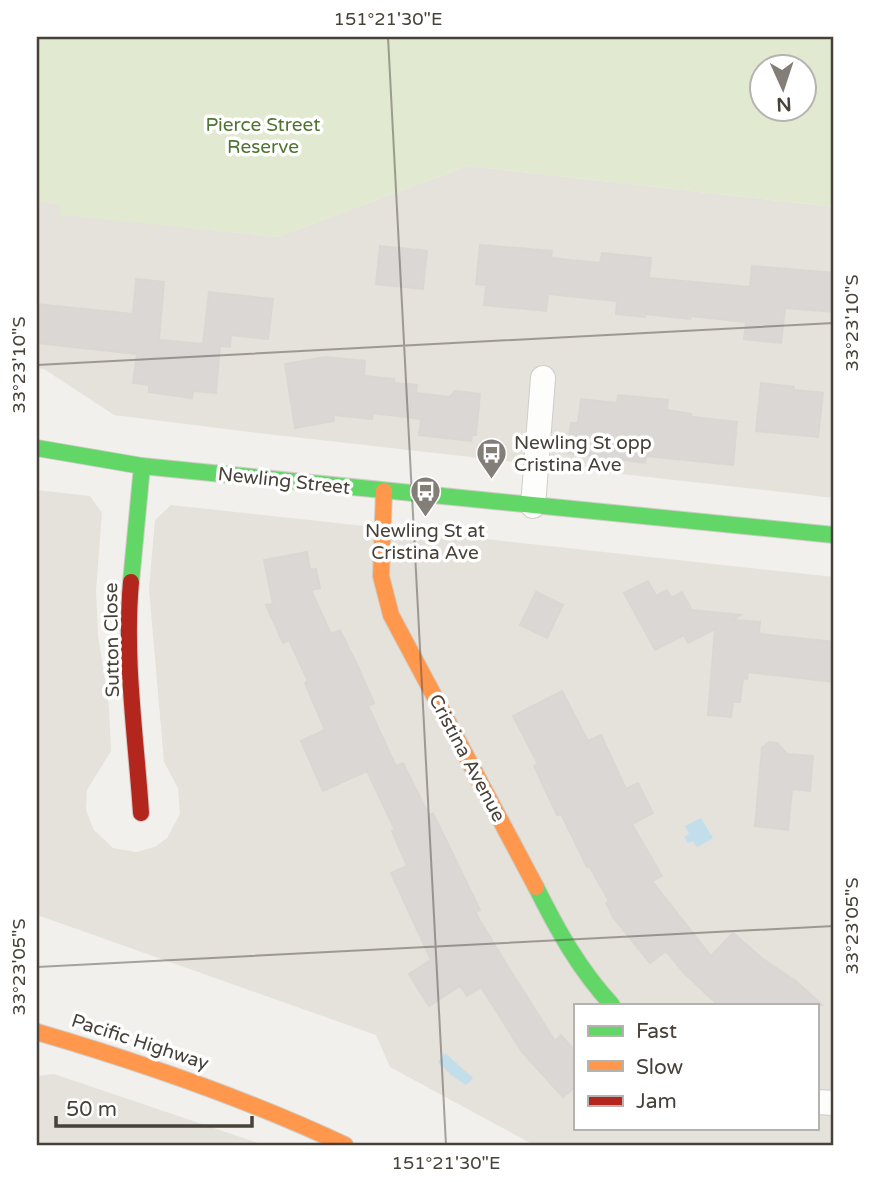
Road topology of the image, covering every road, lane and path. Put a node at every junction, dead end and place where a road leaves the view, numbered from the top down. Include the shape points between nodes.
1 (543, 377) dead end
2 (37, 448) edge
3 (142, 466) junction
4 (384, 491) junction
5 (533, 506) junction
6 (834, 535) edge
7 (141, 813) dead end
8 (611, 1004) edge
9 (37, 1032) edge
10 (345, 1145) edge

1 - 5 street
2 - 3 street, Newling Street
3 - 4 street, Newling Street
3 - 7 street, Sutton Close via 129,609
4 - 5 street, Newling Street
4 - 8 street, Cristina Avenue via 381,576 391,615 565,943
5 - 6 street, Newling Street
9 - 10 street, Pacific Highway via 228,1093

